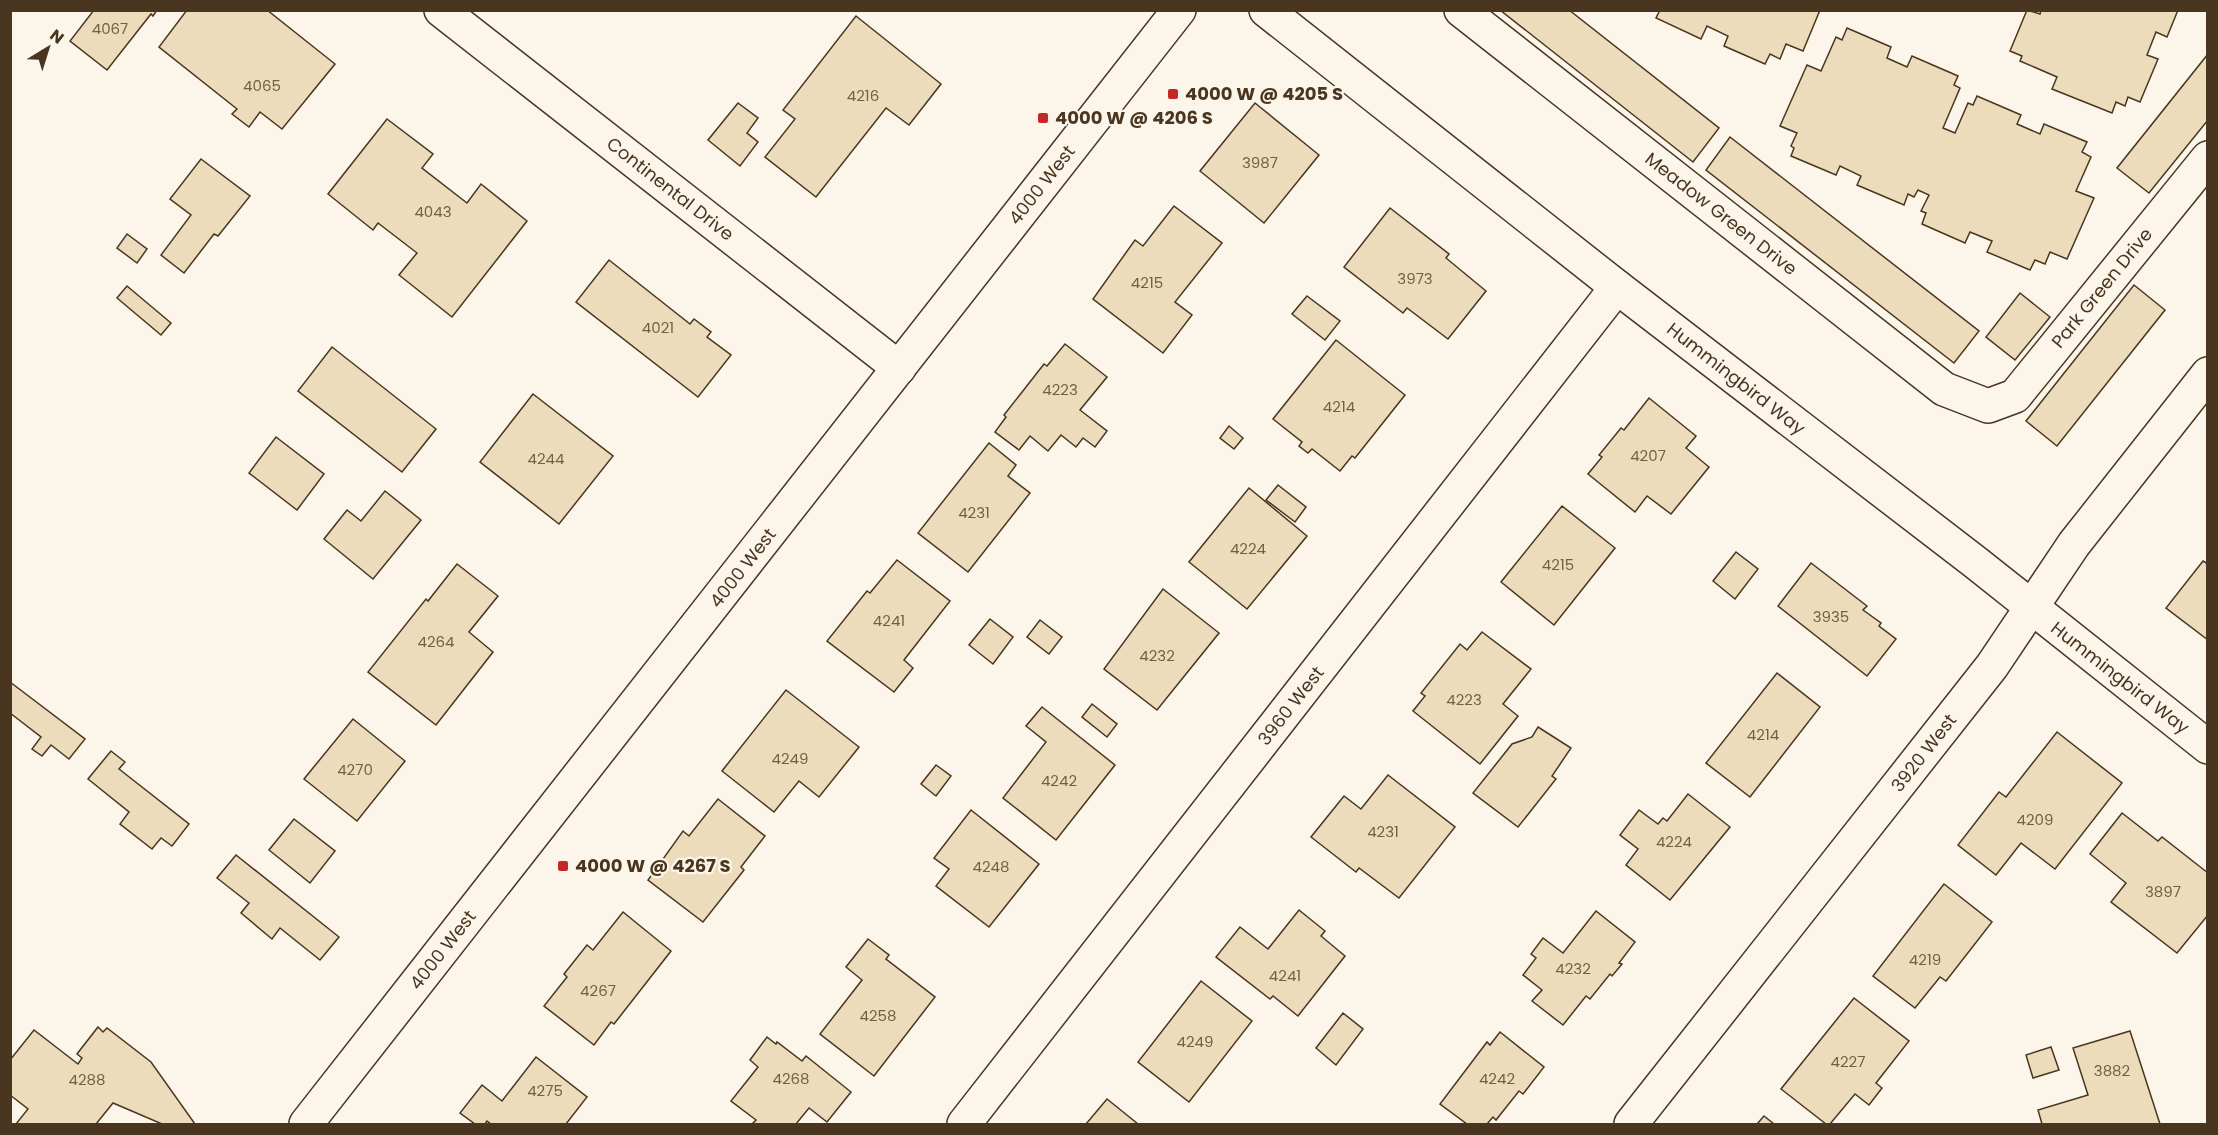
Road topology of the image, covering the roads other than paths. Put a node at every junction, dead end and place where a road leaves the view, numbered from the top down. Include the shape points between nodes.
1 (441, 10) edge
2 (1179, 10) edge
3 (1266, 10) edge
4 (1461, 10) edge
5 (2208, 158) edge
6 (1617, 287) junction
7 (899, 368) junction
8 (2208, 374) edge
9 (1988, 406) joint
10 (2031, 608) junction
11 (2208, 747) edge
12 (306, 1125) edge
13 (964, 1125) edge
14 (1631, 1125) edge

1 - 7 street, Continental Drive
2 - 7 street, 4000 West
3 - 6 street, Hummingbird Way
4 - 9 street, Meadow Green Drive via 1944,389
5 - 9 street, Park Green Drive via 2015,396
6 - 10 street, Hummingbird Way
6 - 13 street, 3960 West
7 - 12 street, 4000 West
8 - 10 street, 3920 West via 2074,544
10 - 11 street, Hummingbird Way
10 - 14 street, 3920 West via 1992,666

